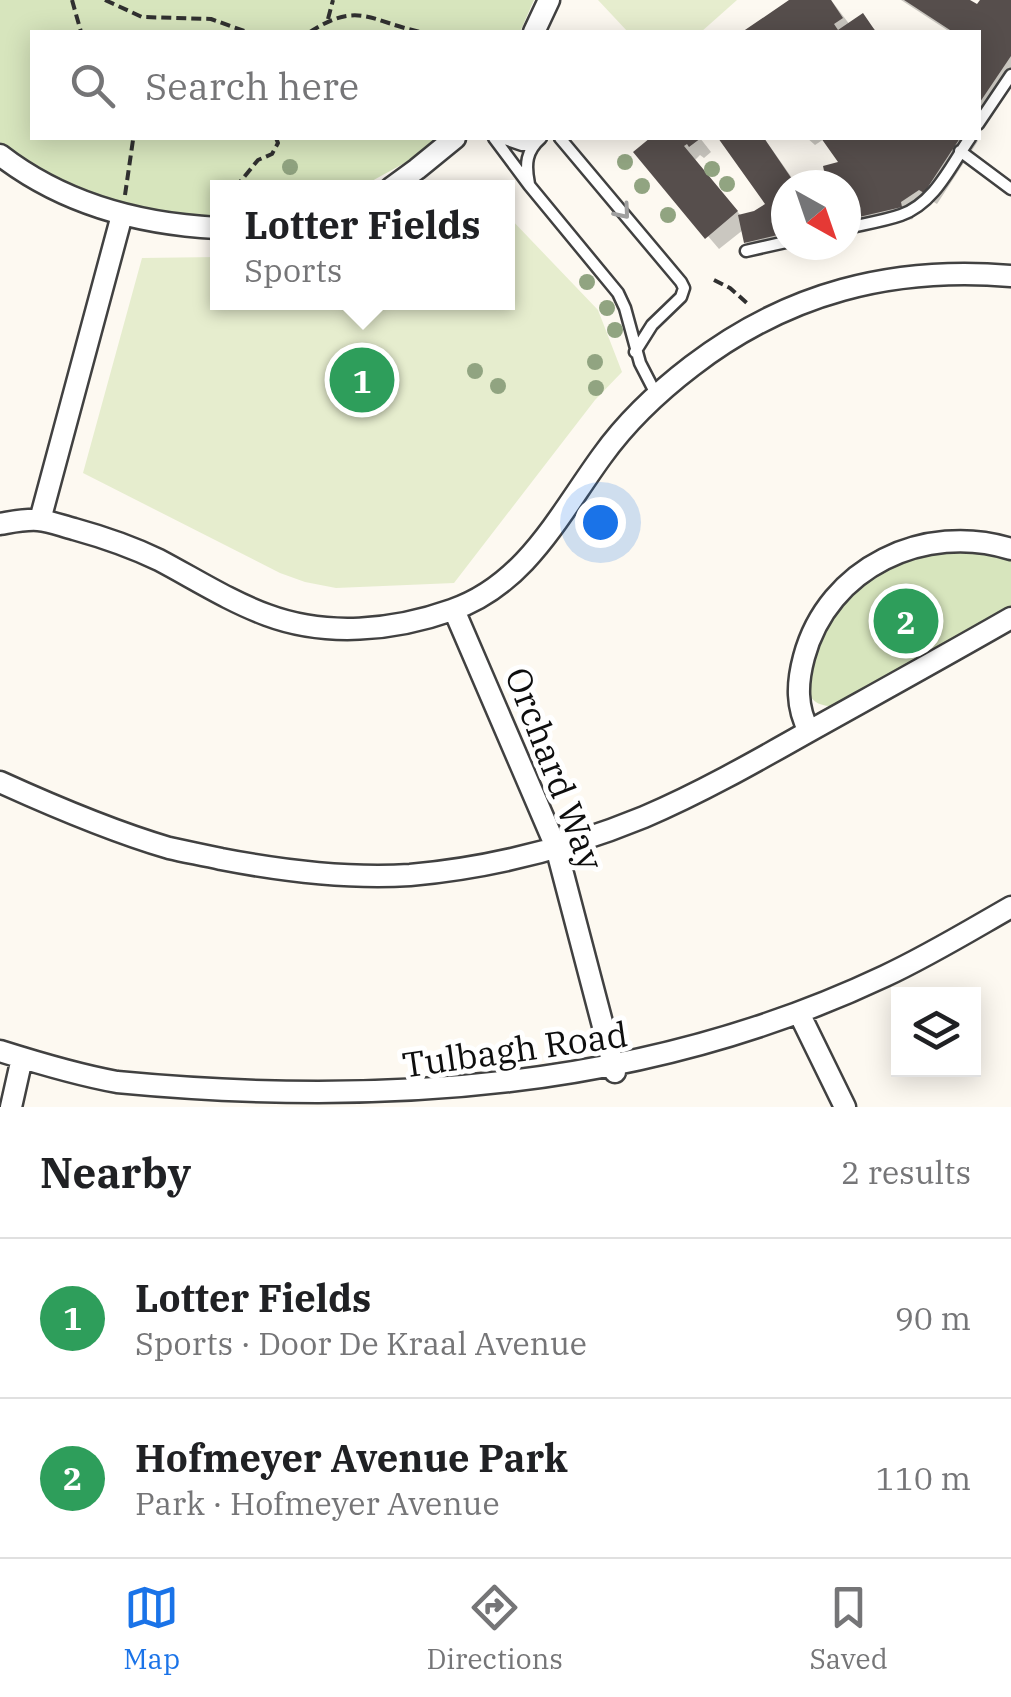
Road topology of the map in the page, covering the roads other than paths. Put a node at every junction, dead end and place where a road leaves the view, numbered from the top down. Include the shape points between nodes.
1 (549, 0) edge
2 (535, 30) edge
3 (1011, 75) edge
4 (981, 120) edge
5 (453, 140) edge
6 (495, 140) edge
7 (508, 140) edge
8 (562, 140) edge
9 (969, 140) edge
10 (537, 141) edge
11 (960, 152) junction
12 (0, 155) edge
13 (402, 180) edge
14 (529, 185) junction
15 (1011, 188) edge
16 (122, 215) junction
17 (861, 225) edge
18 (210, 227) edge
19 (771, 245) edge
20 (746, 251) dead end
21 (1011, 276) edge
22 (628, 324) junction
23 (652, 325) junction
24 (636, 352) junction
25 (656, 394) junction
26 (40, 520) junction
27 (0, 524) edge
28 (1011, 548) edge
29 (454, 610) junction
30 (1011, 618) edge
31 (809, 731) junction
32 (0, 782) edge
33 (556, 847) junction
34 (1011, 907) edge
35 (799, 1013) junction
36 (0, 1051) edge
37 (22, 1058) junction
38 (615, 1072) junction
39 (10, 1107) edge
40 (845, 1107) edge

1 - 2 street
3 - 4 lane
5 - 13 street
6 - 14 lane
7 - 10 lane
8 -> 23 lane via 684,288
9 - 11 lane
10 - 14 lane via 526,165
11 - 15 lane
11 - 17 lane via 916,208
12 - 16 street via 61,192
14 - 22 lane via 618,293
16 - 18 street
16 - 26 street
19 - 20 lane
21 - 25 street via 909,276 801,302 720,344
22 - 23 lane
22 - 24 lane
23 - 24 lane
24 - 25 lane
25 - 29 street via 619,433 533,553 483,597
26 - 27 street
26 - 29 street via 142,552 240,604 301,624 386,627
28 - 31 street via 934,541 894,553 856,576 826,608 806,648 798,691
29 - 33 street, Orchard Way
30 - 31 street
31 - 33 street via 676,803
32 - 33 street via 173,849 300,872 410,874
33 - 38 street, Orchard Way
34 - 35 street, Tulbagh Road via 887,975
35 - 38 street, Tulbagh Road
35 - 40 street
36 - 37 street, Tulbagh Road
37 - 38 street, Tulbagh Road via 168,1091 318,1103 483,1095
37 - 39 street

